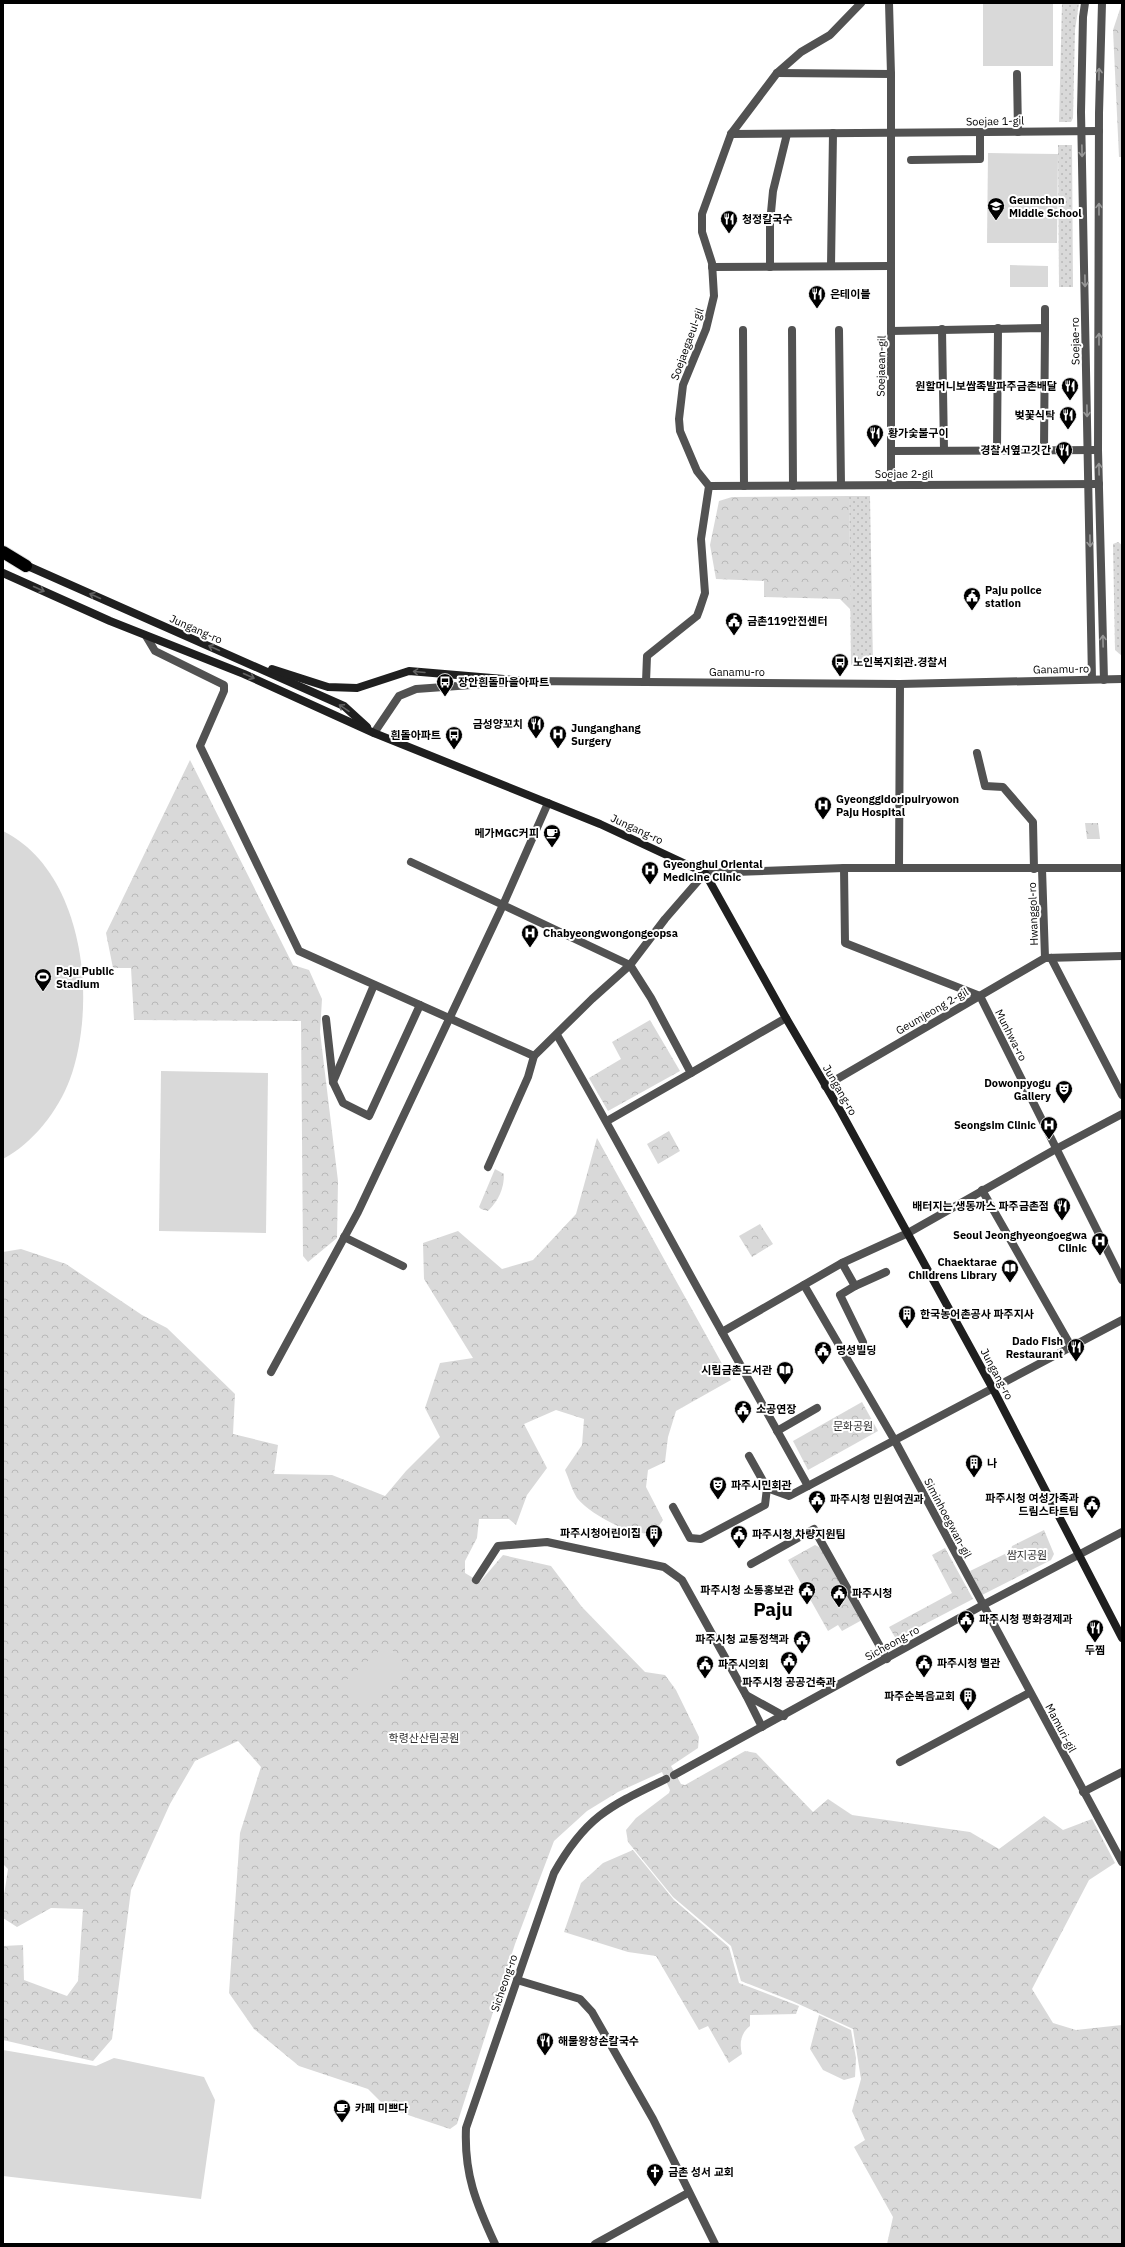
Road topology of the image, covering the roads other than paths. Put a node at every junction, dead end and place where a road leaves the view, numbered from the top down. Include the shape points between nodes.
1 (861, 3) edge
2 (889, 3) edge
3 (1085, 3) edge
4 (1102, 3) edge
5 (777, 73) junction
6 (891, 74) junction
7 (1017, 74) dead end
8 (1081, 131) junction
9 (1099, 131) junction
10 (980, 132) junction
11 (1018, 132) junction
12 (833, 133) junction
13 (891, 133) junction
14 (731, 134) junction
15 (787, 134) junction
16 (911, 160) dead end
17 (831, 266) junction
18 (891, 266) junction
19 (712, 267) junction
20 (770, 267) junction
21 (1045, 309) dead end
22 (998, 328) junction
23 (1045, 328) junction
24 (942, 329) junction
25 (743, 330) dead end
26 (792, 330) dead end
27 (840, 330) dead end
28 (891, 330) junction
29 (944, 450) junction
30 (997, 450) junction
31 (1044, 450) junction
32 (1088, 450) junction
33 (1098, 450) junction
34 (891, 451) junction
35 (1089, 484) junction
36 (1099, 484) junction
37 (891, 485) junction
38 (709, 486) junction
39 (744, 486) junction
40 (793, 486) junction
41 (841, 486) junction
42 (3, 553) edge
43 (26, 566) joint
44 (3, 573) edge
45 (146, 636) junction
46 (235, 657) junction
47 (1092, 679) junction
48 (1122, 679) edge
49 (1104, 680) junction
50 (527, 681) junction
51 (646, 682) junction
52 (900, 684) junction
53 (374, 733) junction
54 (977, 753) dead end
55 (548, 803) junction
56 (411, 862) dead end
57 (844, 868) junction
58 (899, 868) junction
59 (1122, 868) edge
60 (1038, 869) junction
61 (705, 873) junction
62 (503, 905) junction
63 (1122, 956) edge
64 (1048, 958) junction
65 (630, 965) junction
66 (374, 985) junction
67 (980, 996) junction
68 (420, 1005) junction
69 (449, 1018) junction
70 (786, 1018) junction
71 (326, 1020) dead end
72 (557, 1035) junction
73 (534, 1056) junction
74 (691, 1073) junction
75 (333, 1082) junction
76 (825, 1086) junction
77 (1122, 1095) edge
78 (1122, 1114) edge
79 (607, 1121) junction
80 (1056, 1148) junction
81 (488, 1167) dead end
82 (982, 1190) junction
83 (908, 1233) junction
84 (344, 1237) junction
85 (842, 1264) junction
86 (403, 1266) dead end
87 (886, 1272) dead end
88 (1122, 1280) edge
89 (804, 1285) junction
90 (855, 1286) junction
91 (1122, 1320) edge
92 (722, 1332) junction
93 (863, 1342) dead end
94 (1072, 1348) junction
95 (271, 1372) dead end
96 (993, 1389) junction
97 (818, 1408) dead end
98 (778, 1431) junction
99 (895, 1441) junction
100 (749, 1456) dead end
101 (808, 1486) junction
102 (767, 1488) junction
103 (673, 1507) dead end
104 (1122, 1532) edge
105 (1080, 1555) junction
106 (751, 1564) dead end
107 (476, 1580) dead end
108 (983, 1605) junction
109 (1122, 1638) edge
110 (887, 1659) junction
111 (1029, 1692) junction
112 (746, 1695) junction
113 (784, 1716) junction
114 (762, 1727) junction
115 (900, 1762) dead end
116 (1122, 1772) edge
117 (674, 1775) dead end
118 (666, 1779) dead end
119 (1083, 1792) junction
120 (1122, 1862) edge
121 (517, 1980) junction
122 (688, 2194) junction
123 (495, 2244) edge
124 (595, 2244) edge
125 (715, 2244) edge

1 - 5 street, Soejaegaeul-gil via 830,35 801,52
2 - 6 street
3 - 8 street, Soejae-ro
9 -> 4 street
5 - 6 street
5 - 14 street, Soejaegaeul-gil
6 - 13 street
7 - 11 street
8 - 9 street, Soejae 1-gil
8 - 11 street, Soejae 1-gil
8 -> 32 street, Soejae-ro
33 -> 9 street
10 - 11 street, Soejae 1-gil
10 - 13 street, Soejae 1-gil
10 - 16 street via 980,159
12 - 13 street, Soejae 1-gil
12 - 15 street, Soejae 1-gil
12 - 17 street
13 - 18 street
14 - 15 street, Soejae 1-gil
14 - 19 street, Soejaegaeul-gil via 702,214 702,232
15 - 20 street via 773,191
17 - 18 street
17 - 20 street
18 - 28 street
19 - 20 street
19 - 38 street, Soejaegaeul-gil via 714,296 706,329 683,385 679,419 680,431 697,471
21 - 23 street
22 - 23 street, Soejaean-gil
22 - 24 street, Soejaean-gil
22 - 30 street
23 - 31 street
24 - 28 street, Soejaean-gil
24 - 29 street
25 - 39 street
26 - 40 street
27 - 41 street
28 - 34 street, Soejaean-gil
29 - 30 street
29 - 34 street
30 - 31 street
31 - 32 street
32 - 33 street
32 - 35 street, Soejae-ro
36 -> 33 street
34 - 37 street, Soejaean-gil
35 - 36 street, Soejae 2-gil
35 - 37 street, Soejae 2-gil
35 -> 47 street, Soejae-ro
49 -> 36 street
37 - 41 street, Soejae 2-gil
38 - 39 street, Soejae 2-gil
38 - 51 street via 701,539 705,593 697,616 647,656
39 - 40 street, Soejae 2-gil
40 - 41 street, Soejae 2-gil
42 - 43 highway
46 -> 43 main road, Jungang-ro
44 -> 45 main road, Jungang-ro
45 -> 53 main road, Jungang-ro via 244,674
45 - 66 street via 154,651 224,685 224,691 200,746 299,951
50 -> 46 main road via 409,671 357,688 328,687
53 -> 46 main road, Jungang-ro via 344,706
47 - 49 street, Ganamu-ro
47 - 52 street, Ganamu-ro
48 - 49 street, Ganamu-ro
50 - 51 street, Ganamu-ro
50 - 53 street, Ganamu-ro via 416,689 399,696
51 - 52 street, Ganamu-ro
52 - 58 street
53 - 55 main road, Jungang-ro
54 - 60 street, Hwanggol-ro via 985,786 1003,787 1033,822
55 - 61 main road, Jungang-ro
55 - 62 street
56 - 62 street
57 - 58 street
57 - 61 street
57 - 67 street via 845,943
58 - 60 street
59 - 60 street
60 - 64 street, Hwanggol-ro
61 - 65 street
61 - 70 main road, Jungang-ro
62 - 65 street
62 - 69 street
63 - 64 street, Geumjeong 2-gil
64 - 67 street, Geumjeong 2-gil
64 - 77 street
65 - 72 street
65 - 74 street via 651,998
66 - 68 street
66 - 75 street
67 - 76 street, Geumjeong 2-gil
67 - 80 street, Munhwa-ro
68 - 69 street
68 - 75 street via 370,1116 343,1103
69 - 73 street
69 - 84 street
70 - 74 street
70 - 76 main road, Jungang-ro
71 - 75 street
72 - 73 street
72 - 79 street
73 - 81 street via 528,1077
74 - 79 street
76 - 83 main road, Jungang-ro
78 - 80 street
79 - 92 street
80 - 82 street
80 - 88 street, Munhwa-ro
82 - 83 street
82 - 94 street
83 - 85 street
83 - 96 main road, Jungang-ro
84 - 86 street
84 - 95 street
85 - 89 street
85 - 90 street
87 - 90 street
89 - 92 street
89 - 99 street, Siminhoegwan-gil
90 - 93 street via 840,1295
91 - 94 street
92 - 98 street
94 - 96 street
96 - 99 street
96 - 105 main road, Jungang-ro
97 - 98 street
98 - 101 street
99 - 101 street
99 - 108 street, Siminhoegwan-gil
100 - 102 street
101 - 102 street via 789,1496
102 - 103 street via 765,1505 701,1539 690,1538
104 - 105 street, Sicheong-ro
105 - 108 street, Sicheong-ro
105 - 109 main road, Jungang-ro
106 - 110 street via 814,1529
107 - 112 street via 498,1546 547,1542 664,1567 682,1580
108 - 110 street, Sicheong-ro
108 - 111 street, Mamuri-gil
110 - 113 street, Sicheong-ro
111 - 115 street
111 - 119 street, Mamuri-gil
112 - 113 street
112 - 114 street
113 - 114 street, Sicheong-ro
114 - 117 street, Sicheong-ro
116 - 119 street
118 - 121 street, Sicheong-ro via 618,1802 595,1817 565,1853 554,1873
119 - 120 street, Mamuri-gil
121 - 122 street via 580,1999 592,2012 653,2119
121 - 123 street, Sicheong-ro via 466,2128 465,2149 471,2188
122 - 124 street
122 - 125 street

